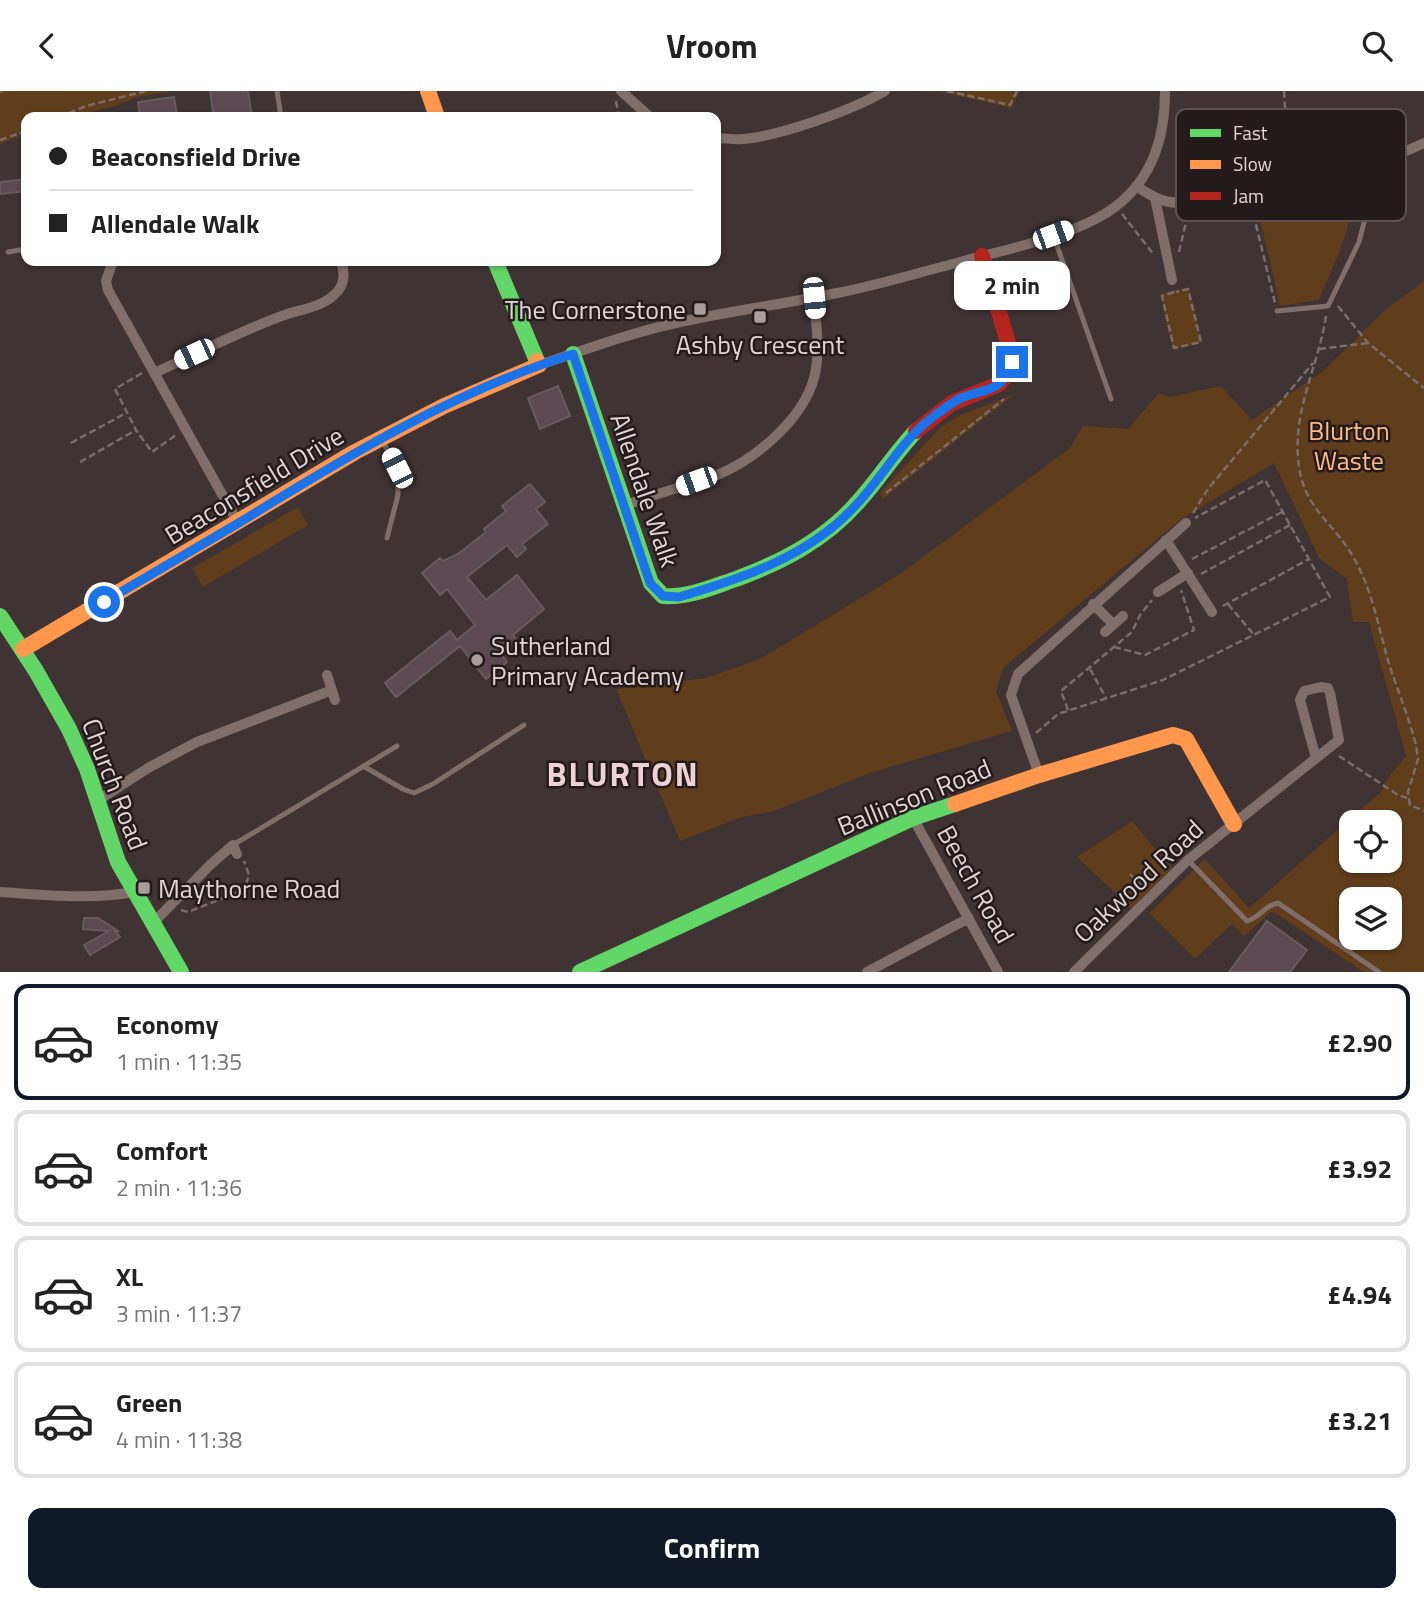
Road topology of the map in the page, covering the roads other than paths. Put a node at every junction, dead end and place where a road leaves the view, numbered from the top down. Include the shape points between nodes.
1 (277, 91) edge
2 (428, 91) edge
3 (621, 91) edge
4 (885, 91) edge
5 (1165, 91) edge
6 (280, 112) edge
7 (435, 112) edge
8 (644, 112) edge
9 (721, 138) edge
10 (1424, 143) edge
11 (1406, 151) edge
12 (1136, 186) junction
13 (1154, 198) junction
14 (1176, 204) edge
15 (1364, 221) edge
16 (1053, 235) junction
17 (21, 250) edge
18 (8, 252) dead end
19 (982, 256) junction
20 (111, 266) edge
21 (342, 266) edge
22 (497, 266) edge
23 (1172, 280) dead end
24 (814, 298) junction
25 (1277, 310) road end
26 (573, 354) junction
27 (539, 365) junction
28 (153, 370) junction
29 (1111, 399) dead end
30 (382, 438) junction
31 (624, 506) junction
32 (238, 523) junction
33 (1186, 523) road end
34 (387, 538) dead end
35 (1166, 540) junction
36 (1187, 572) junction
37 (1158, 592) road end
38 (1093, 604) junction
39 (1212, 612) road end
40 (0, 616) edge
41 (1123, 616) dead end
42 (23, 649) junction
43 (327, 675) dead end
44 (524, 725) dead end
45 (397, 746) dead end
46 (1316, 758) junction
47 (363, 766) junction
48 (1039, 775) junction
49 (97, 801) junction
50 (913, 818) junction
51 (1234, 824) junction
52 (235, 850) joint
53 (1188, 860) junction
54 (0, 892) edge
55 (134, 892) junction
56 (969, 918) junction
57 (152, 924) junction
58 (181, 972) edge
59 (580, 972) edge
60 (867, 972) edge
61 (998, 972) edge
62 (1074, 972) edge
63 (1379, 972) edge

1 - 6 lane
2 - 7 street
3 - 8 street
4 - 9 street via 783,131
5 - 12 street, Beaconsfield Drive via 1161,142
10 - 11 street
12 - 13 street
12 - 16 street, Beaconsfield Drive via 1093,221
13 - 14 street
13 - 23 street
15 - 25 lane via 1328,306
16 - 19 street, Beaconsfield Drive
16 - 29 lane
17 - 18 lane
19 - 24 street, Beaconsfield Drive
19 - 31 street, Allendale Walk via 1010,349 1008,376 1000,385 960,399 926,423 859,503 829,530 780,562 679,597 663,596 650,583
20 - 28 street via 108,290
21 - 28 street via 342,284 329,299
22 - 27 street
24 - 26 street, Beaconsfield Drive via 674,323
24 - 31 street via 818,347 814,377 797,413 782,430 719,474
26 - 27 street, Beaconsfield Drive
26 - 31 street, Allendale Walk
27 - 30 street, Beaconsfield Drive
28 - 32 street
30 - 32 street, Beaconsfield Drive
30 - 34 lane via 398,473 398,495
32 - 42 street, Beaconsfield Drive
33 - 35 street
35 - 36 street
35 - 38 street
36 - 37 street
36 - 39 street
38 - 41 street via 1109,628
38 - 48 street via 1015,681 1012,695
40 - 42 street, Church Road
42 - 49 street, Church Road via 61,713
43 - 49 street via 334,695 197,742
44 - 47 lane via 414,793
45 - 47 lane
46 - 46 street, Oakwood Road via 1340,735 1328,688 1321,687 1304,691 1300,700
46 - 51 street, Oakwood Road
47 - 52 lane
48 - 50 street, Ballinson Road
48 - 51 street, Ballinson Road via 1173,734 1182,736
49 - 55 street, Church Road via 118,863
50 - 56 street, Beech Road
50 - 59 street, Ballinson Road
51 - 53 street, Oakwood Road
52 - 57 street
53 - 62 street, Oakwood Road
53 - 63 lane via 1247,921 1278,903
54 - 55 street via 85,897
55 - 57 street, Church Road
56 - 60 street
56 - 61 street, Beech Road
57 - 58 street, Church Road

